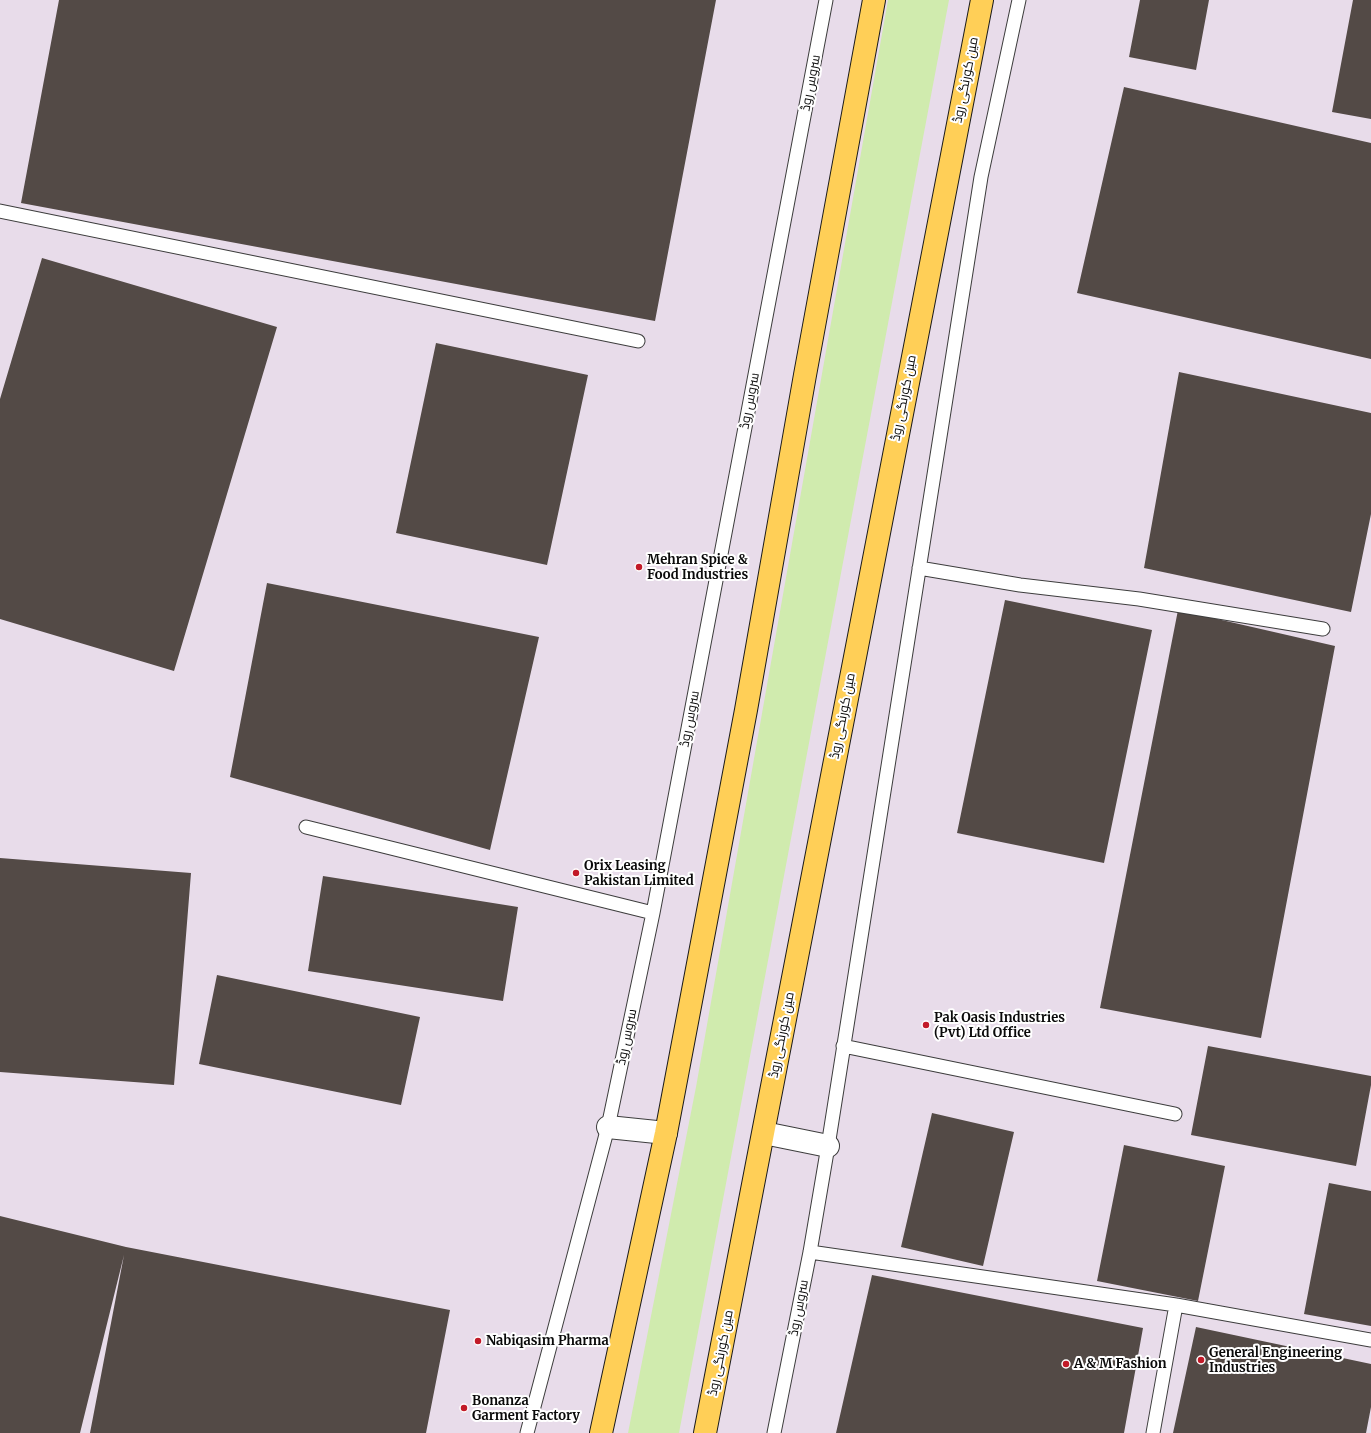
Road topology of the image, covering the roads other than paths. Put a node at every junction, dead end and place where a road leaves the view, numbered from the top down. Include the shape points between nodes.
1 (826, 0) edge
2 (874, 0) edge
3 (982, 0) edge
4 (1019, 0) edge
5 (0, 212) edge
6 (638, 341) dead end
7 (919, 568) junction
8 (1323, 629) dead end
9 (306, 827) dead end
10 (653, 913) junction
11 (844, 1046) junction
12 (1175, 1114) dead end
13 (608, 1127) junction
14 (666, 1133) junction
15 (764, 1134) junction
16 (828, 1146) junction
17 (810, 1252) junction
18 (1176, 1305) junction
19 (1371, 1340) edge
20 (527, 1433) edge
21 (601, 1433) edge
22 (705, 1433) edge
23 (774, 1433) edge
24 (1153, 1433) edge

1 - 10 lane, سروس روڈ
2 - 14 main road via 746,710
3 - 15 main road, مین کورنگی روڈ
4 - 7 lane, سروس روڈ via 981,176
5 - 6 lane
7 - 8 lane via 1020,586 1139,599
7 - 11 lane, سروس روڈ
9 - 10 lane
10 - 13 lane, سروس روڈ
11 - 12 lane
11 - 16 lane, سروس روڈ
13 - 14 street
13 - 20 lane, سروس روڈ
14 - 21 main road
15 - 16 street
15 - 22 main road, مین کورنگی روڈ
16 - 17 lane, سروس روڈ
17 - 18 lane
17 - 23 lane, سروس روڈ
18 - 19 lane
18 - 24 lane

